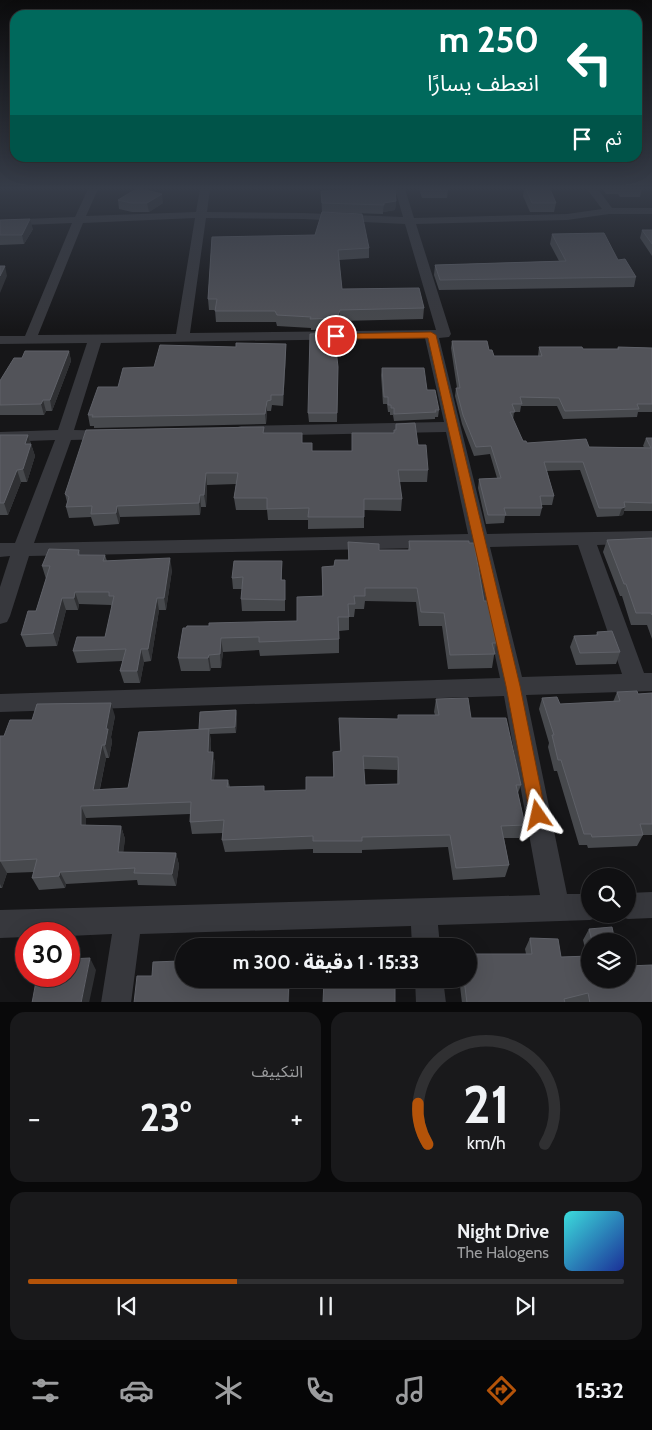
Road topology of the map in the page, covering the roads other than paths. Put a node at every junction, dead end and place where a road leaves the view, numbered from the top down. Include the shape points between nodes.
1 (72, 236) edge
2 (198, 236) edge
3 (414, 236) edge
4 (431, 335) junction
5 (30, 339) junction
6 (95, 339) junction
7 (182, 339) junction
8 (0, 340) edge
9 (453, 427) junction
10 (224, 432) edge
11 (125, 434) edge
12 (65, 435) junction
13 (0, 436) edge
14 (652, 537) edge
15 (585, 538) junction
16 (480, 540) junction
17 (0, 550) edge
18 (22, 550) junction
19 (0, 616) edge
20 (644, 682) edge
21 (513, 686) junction
22 (0, 703) edge
23 (652, 905) edge
24 (636, 906) edge
25 (581, 907) edge
26 (556, 908) junction
27 (424, 911) junction
28 (128, 920) junction
29 (0, 924) edge
30 (426, 938) edge
31 (430, 988) edge
32 (116, 1002) edge
33 (431, 1002) edge

1 - 5 street
2 - 7 street
3 - 4 street via 444,334
4 - 7 street
4 - 9 street
5 - 6 street
5 - 8 street
6 - 7 street
6 - 12 street
9 - 10 street
9 - 16 street
11 - 12 street
12 - 13 street
12 - 18 street
14 - 15 street
15 - 16 street
15 - 20 street
16 - 18 street
16 - 21 street
17 - 18 street
18 - 19 street
20 - 21 street
21 - 22 street
21 - 26 street
23 - 24 street
25 - 26 street
26 - 27 street
27 - 28 street
27 - 30 street
28 - 29 street
28 - 32 street
31 - 33 street

